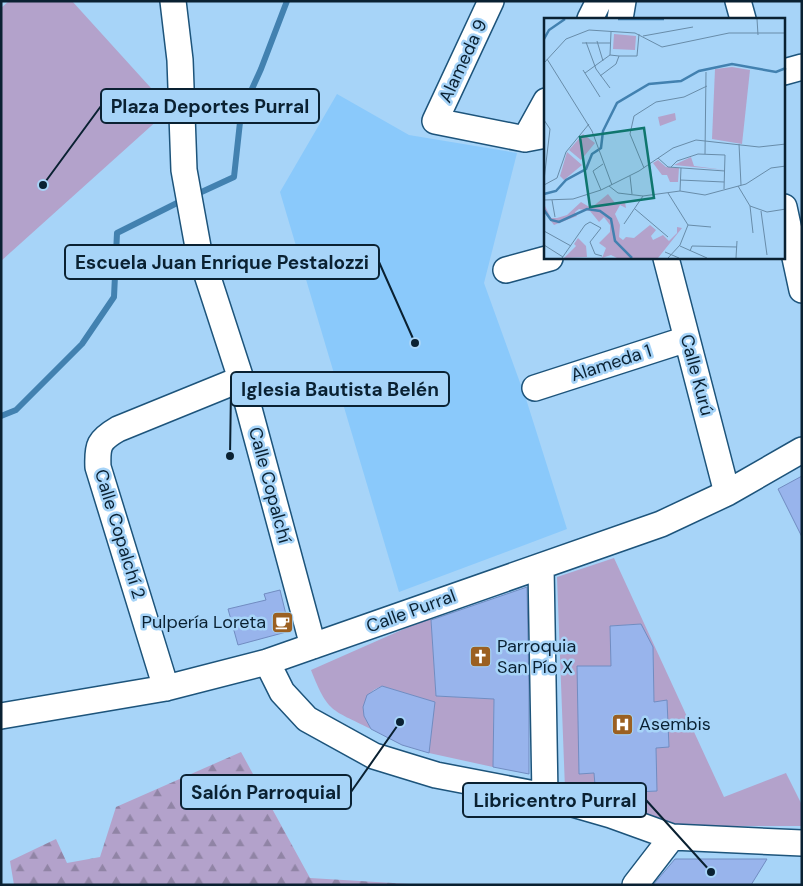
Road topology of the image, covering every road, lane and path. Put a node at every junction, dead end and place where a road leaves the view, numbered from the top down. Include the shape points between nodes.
1 (173, 1) edge
2 (491, 1) edge
3 (599, 1) edge
4 (623, 1) edge
5 (738, 1) edge
6 (590, 18) edge
7 (620, 18) edge
8 (743, 18) edge
9 (802, 67) edge
10 (786, 71) edge
11 (544, 108) edge
12 (535, 137) edge
13 (786, 216) edge
14 (546, 259) edge
15 (666, 259) edge
16 (506, 270) dead end
17 (802, 290) edge
18 (687, 339) junction
19 (241, 379) junction
20 (535, 388) dead end
21 (799, 459) edge
22 (727, 493) junction
23 (541, 567) junction
24 (313, 646) junction
25 (267, 662) junction
26 (166, 688) junction
27 (1, 716) edge
28 (545, 796) junction
29 (672, 837) junction
30 (802, 843) edge
31 (635, 885) edge

1 - 19 street, Calle Copalchí via 180,60 184,170 198,247
2 - 12 street, Alameda 9 via 435,122
3 - 6 street
4 - 7 street
5 - 8 street
9 - 10 street
11 - 12 street
13 - 17 street
14 - 16 street
15 - 18 street, Calle Kurú
18 - 20 street, Alameda 1
18 - 22 street, Calle Kurú
19 - 24 street, Calle Copalchí
19 - 26 street, Calle Copalchí 2 via 118,429 104,437 97,449 98,467
21 - 22 street, Calle Purral
22 - 23 street, Calle Purral via 661,524
23 - 24 street, Calle Purral
23 - 28 street
24 - 25 street, Calle Purral
25 - 26 street, Calle Purral
25 - 28 street via 282,692 306,720 374,756 436,775
26 - 27 street, Calle Purral
28 - 29 street
29 - 30 street
29 - 31 street

